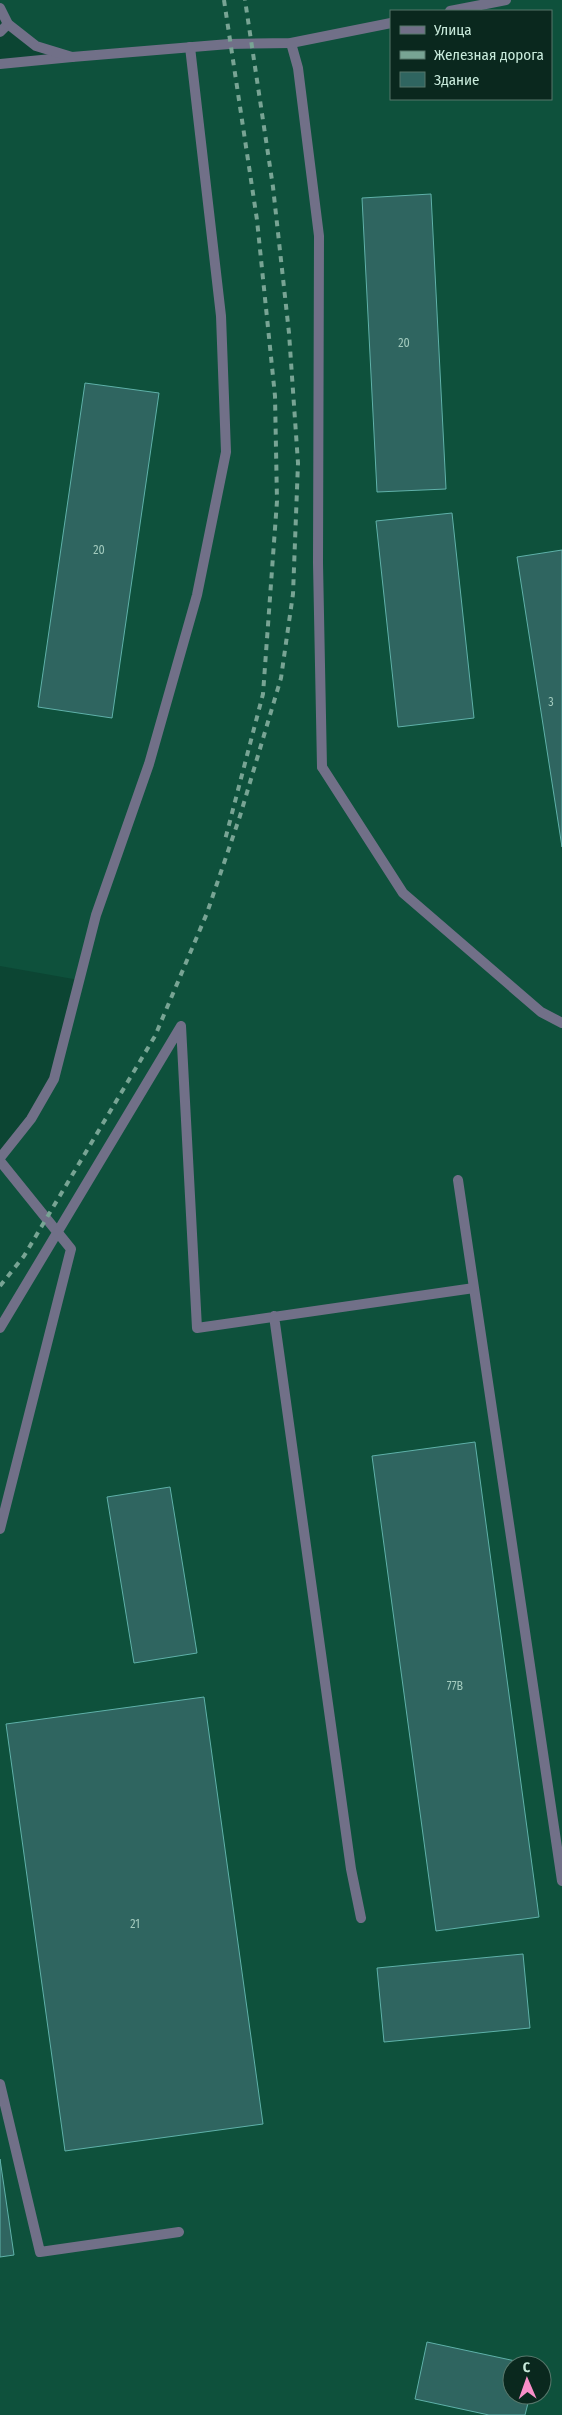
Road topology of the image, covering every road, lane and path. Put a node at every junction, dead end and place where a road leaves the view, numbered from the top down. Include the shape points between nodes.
1 (506, 0) edge
2 (0, 8) edge
3 (455, 10) edge
4 (390, 23) edge
5 (8, 24) junction
6 (0, 32) edge
7 (291, 43) junction
8 (190, 47) junction
9 (72, 57) junction
10 (0, 64) edge
11 (562, 1023) edge
12 (0, 1160) edge
13 (458, 1180) dead end
14 (57, 1232) junction
15 (50, 1244) junction
16 (474, 1288) junction
17 (0, 1315) edge
18 (274, 1316) junction
19 (0, 1328) edge
20 (0, 1530) edge
21 (562, 1881) edge
22 (361, 1918) dead end
23 (0, 2084) edge
24 (179, 2232) dead end

1 - 3 street
2 - 5 street
4 - 7 street
5 - 6 street
5 - 9 street via 36,46
7 - 8 street
7 - 11 street via 298,68 319,236 318,563 322,767 403,893 541,1012
8 - 9 street
8 - 12 street via 221,316 226,452 197,595 149,764 96,916 54,1079 31,1119
9 - 10 street
12 - 14 street
13 - 16 street
14 - 15 street
14 - 18 street via 181,1026 197,1328
14 - 20 street via 71,1249
15 - 17 street
15 - 19 street
16 - 18 street
16 - 21 street
18 - 22 street via 351,1869
23 - 24 street via 40,2252

